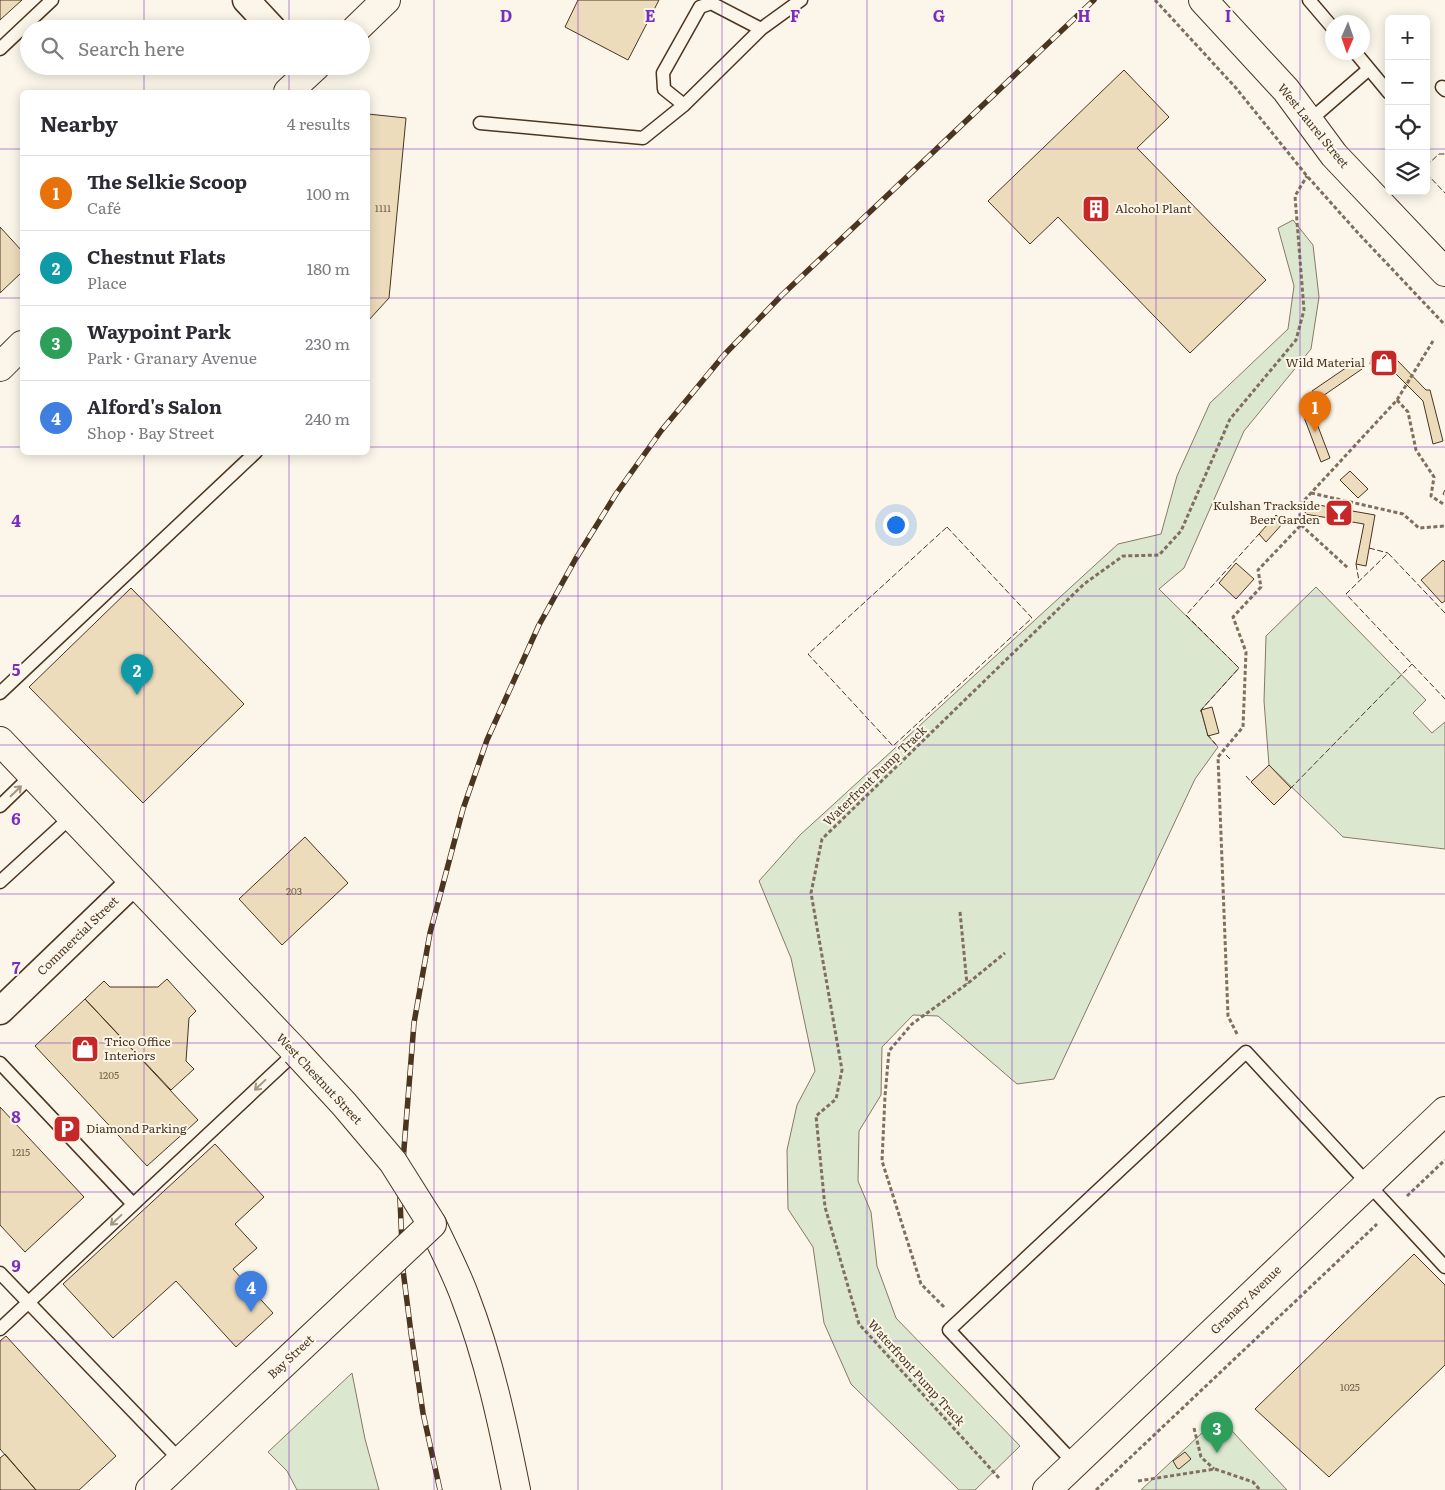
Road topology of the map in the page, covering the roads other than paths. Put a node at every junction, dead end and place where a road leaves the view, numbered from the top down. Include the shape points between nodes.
1 (52, 0) edge
2 (246, 0) edge
3 (386, 0) edge
4 (801, 0) edge
5 (1203, 0) edge
6 (1309, 0) edge
7 (1325, 19) edge
8 (31, 20) edge
9 (265, 20) edge
10 (365, 20) edge
11 (761, 29) junction
12 (20, 30) edge
13 (0, 49) edge
14 (1361, 60) edge
15 (1369, 69) junction
16 (304, 75) edge
17 (1385, 88) edge
18 (290, 90) edge
19 (684, 105) junction
20 (1309, 121) junction
21 (480, 123) dead end
22 (1445, 272) edge
23 (20, 347) edge
24 (0, 367) edge
25 (253, 455) edge
26 (0, 693) edge
27 (4, 752) edge
28 (32, 775) junction
29 (0, 806) edge
30 (71, 816) junction
31 (0, 882) edge
32 (134, 882) junction
33 (0, 1011) edge
34 (296, 1052) junction
35 (0, 1063) edge
36 (1445, 1111) edge
37 (1368, 1184) junction
38 (133, 1204) junction
39 (432, 1224) junction
40 (1445, 1267) edge
41 (0, 1273) edge
42 (28, 1303) junction
43 (0, 1329) edge
44 (181, 1461) junction
45 (1075, 1464) junction
46 (150, 1490) edge
47 (516, 1490) edge
48 (1047, 1490) edge

1 - 8 lane
2 - 9 street
3 - 10 street
4 - 11 lane
5 - 20 street, West Laurel Street via 1286,90
6 - 7 lane
11 - 19 lane
11 - 19 lane via 711,3 700,7 663,73 664,89
12 - 13 lane
14 - 15 lane
15 - 17 lane
15 - 20 lane
16 - 18 street
19 - 21 lane via 643,138
20 - 22 street, West Laurel Street via 1334,155
23 - 24 street
25 - 26 lane
27 - 28 street, West Chestnut Street
29 -> 28 lane
28 - 30 street, West Chestnut Street
30 - 31 lane
30 - 32 street, West Chestnut Street
32 - 33 street, Commercial Street
32 - 34 street, West Chestnut Street
34 -> 38 lane
34 - 39 street, West Chestnut Street, bridge via 393,1162
35 - 38 lane
36 - 37 street, Granary Avenue
37 - 40 lane
37 - 45 street, Granary Avenue
37 - 45 lane via 1246,1052 949,1330
38 -> 42 lane
39 - 44 street, Bay Street, bridge
39 - 47 street, West Chestnut Street via 465,1297 489,1370
41 - 42 lane
42 - 43 lane
42 - 44 lane
44 - 46 street, Bay Street
45 - 48 street, Granary Avenue

